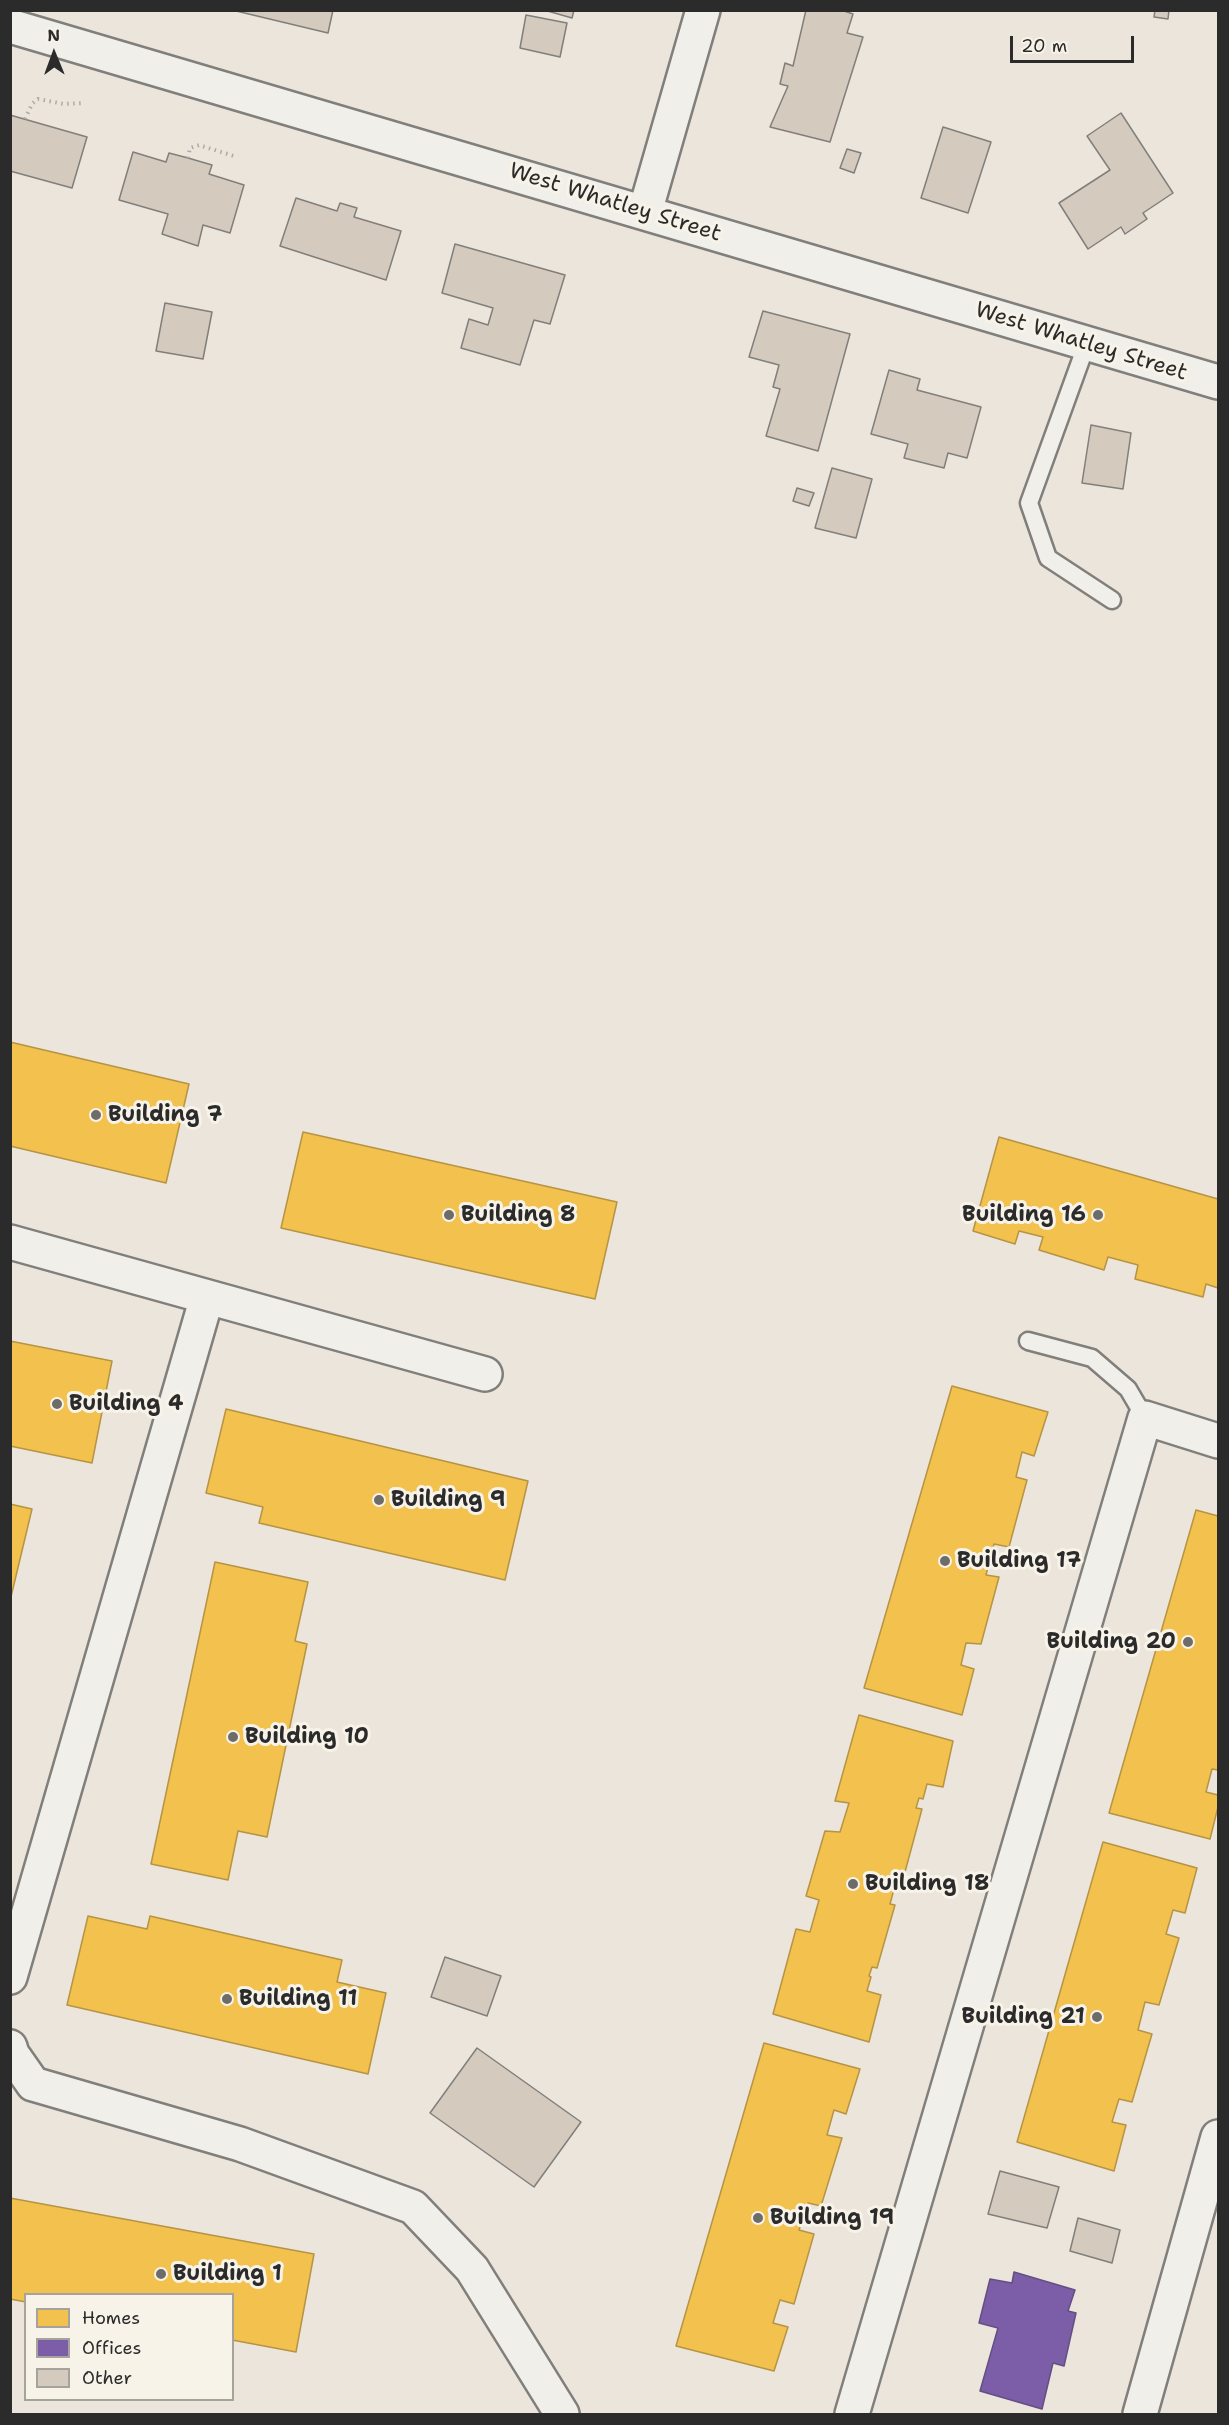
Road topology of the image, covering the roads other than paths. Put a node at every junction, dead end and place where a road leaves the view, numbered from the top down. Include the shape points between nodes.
1 (703, 10) edge
2 (10, 26) edge
3 (645, 212) junction
4 (1087, 343) junction
5 (1217, 376) edge
6 (1112, 600) dead end
7 (10, 1242) edge
8 (207, 1297) junction
9 (1028, 1341) dead end
10 (484, 1374) dead end
11 (1145, 1418) junction
12 (1218, 1441) edge
13 (10, 1977) edge
14 (10, 2047) edge
15 (1218, 2137) edge
16 (562, 2415) edge
17 (852, 2415) edge
18 (1140, 2415) edge

1 - 3 street
2 - 3 street, West Whatley Street
3 - 4 street, West Whatley Street
4 - 5 street, West Whatley Street
4 - 6 lane via 1029,503 1048,558
7 - 8 street
8 - 10 street
8 - 13 street
9 - 11 lane via 1092,1358 1128,1389
11 - 12 street
11 - 17 street
14 - 16 street via 33,2084 240,2144 413,2208 472,2269
15 - 18 street

